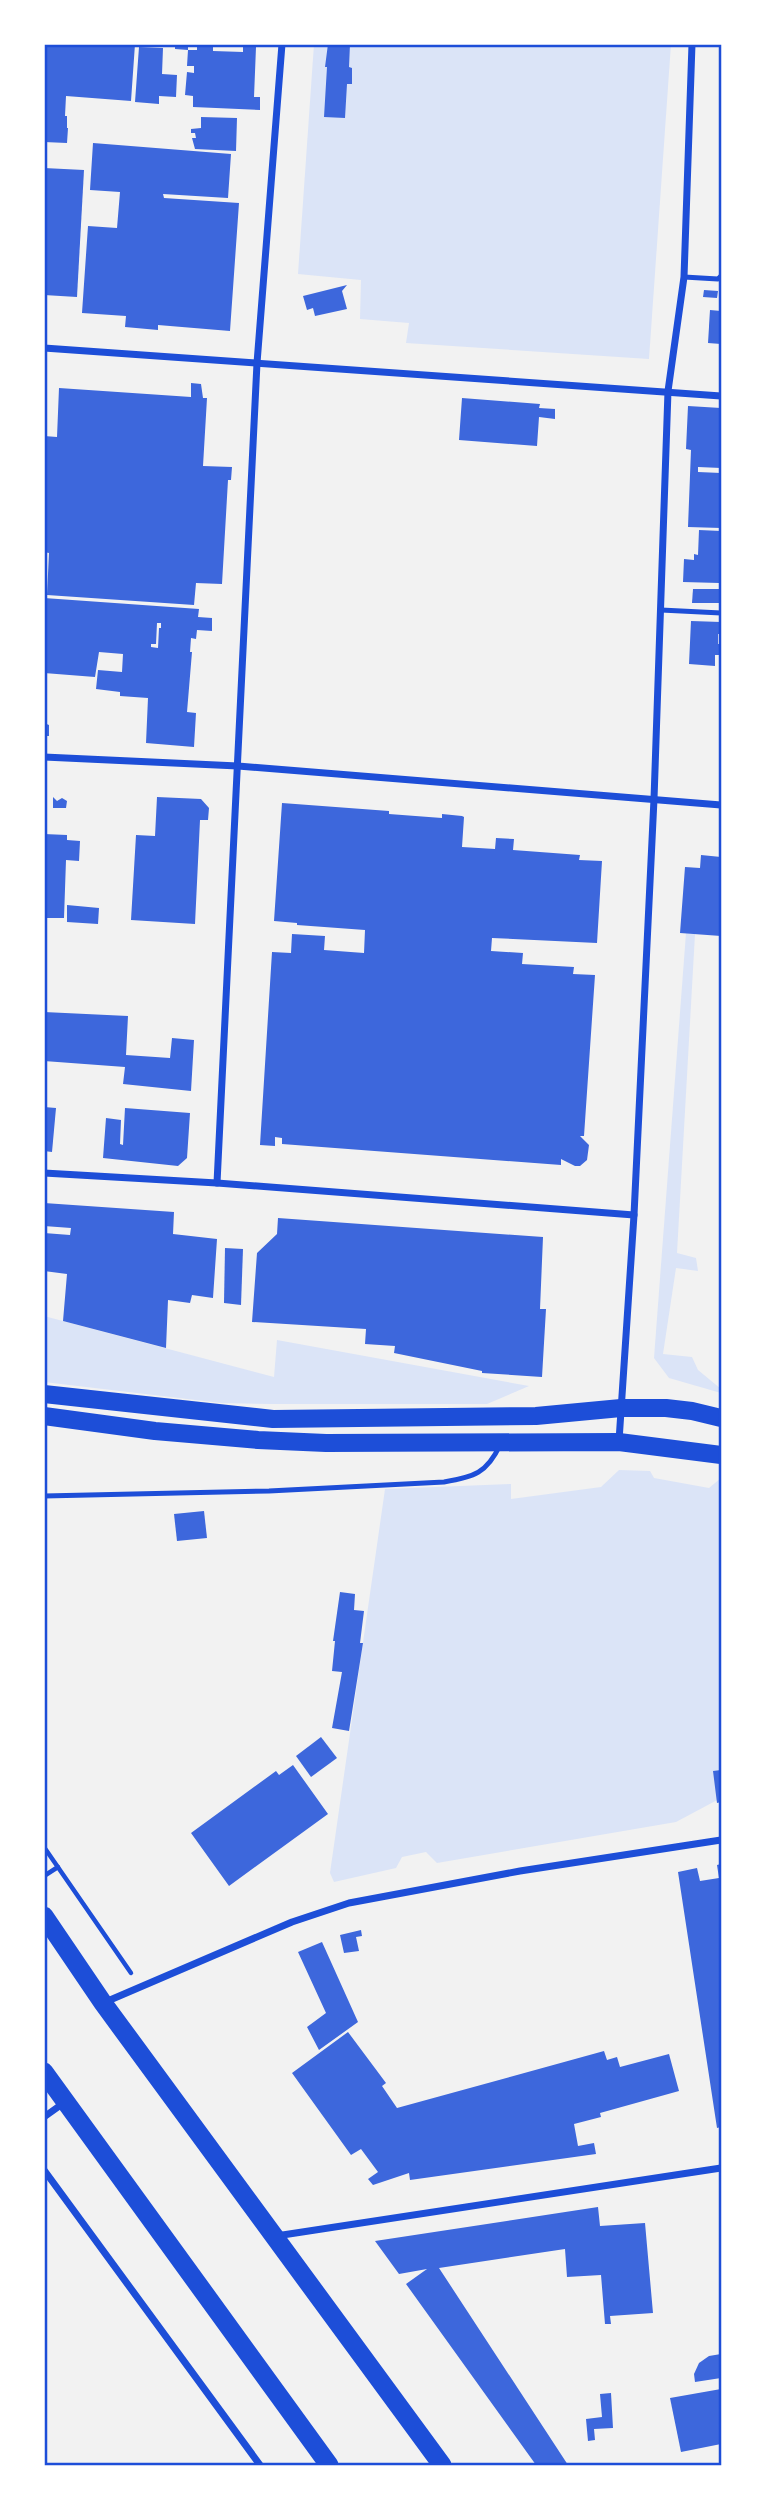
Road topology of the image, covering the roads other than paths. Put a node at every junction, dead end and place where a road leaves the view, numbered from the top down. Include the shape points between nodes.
1 (282, 44) edge
2 (692, 44) edge
3 (721, 276) edge
4 (684, 277) junction
5 (44, 348) edge
6 (257, 363) junction
7 (668, 391) junction
8 (721, 396) edge
9 (661, 610) junction
10 (721, 613) edge
11 (44, 757) edge
12 (238, 766) junction
13 (654, 799) junction
14 (721, 805) edge
15 (44, 1173) edge
16 (217, 1183) junction
17 (634, 1215) junction
18 (44, 1394) edge
19 (621, 1408) junction
20 (44, 1416) edge
21 (721, 1418) edge
22 (502, 1442) junction
23 (619, 1442) junction
24 (721, 1455) edge
25 (44, 1496) edge
26 (721, 1840) edge
27 (44, 1916) edge
28 (103, 2003) junction
29 (44, 2071) edge
30 (66, 2101) junction
31 (44, 2117) edge
32 (721, 2168) edge
33 (44, 2170) edge
34 (274, 2236) junction
35 (260, 2465) edge
36 (329, 2465) edge
37 (442, 2465) edge

1 - 6 street
2 - 4 street
3 - 4 lane
4 - 7 street
5 - 6 street
6 - 7 street
6 - 12 street
7 - 8 street
7 - 9 street
9 - 10 lane
9 - 13 street
11 - 12 street
12 - 13 street
12 - 16 street
13 - 14 street
13 - 17 street
15 - 16 street
16 - 17 street
17 - 19 street
18 - 19 main road via 273,1419 536,1416
19 - 21 main road via 692,1410
19 - 23 street
20 - 22 main road via 258,1440
22 - 23 main road
22 - 25 lane via 485,1469 469,1478 444,1482
23 - 24 main road
26 - 28 street via 349,1903 292,1922
27 - 28 highway
28 - 34 highway
29 - 30 highway
30 - 31 street
30 - 36 highway
32 - 34 street
33 - 35 street
34 - 37 highway

